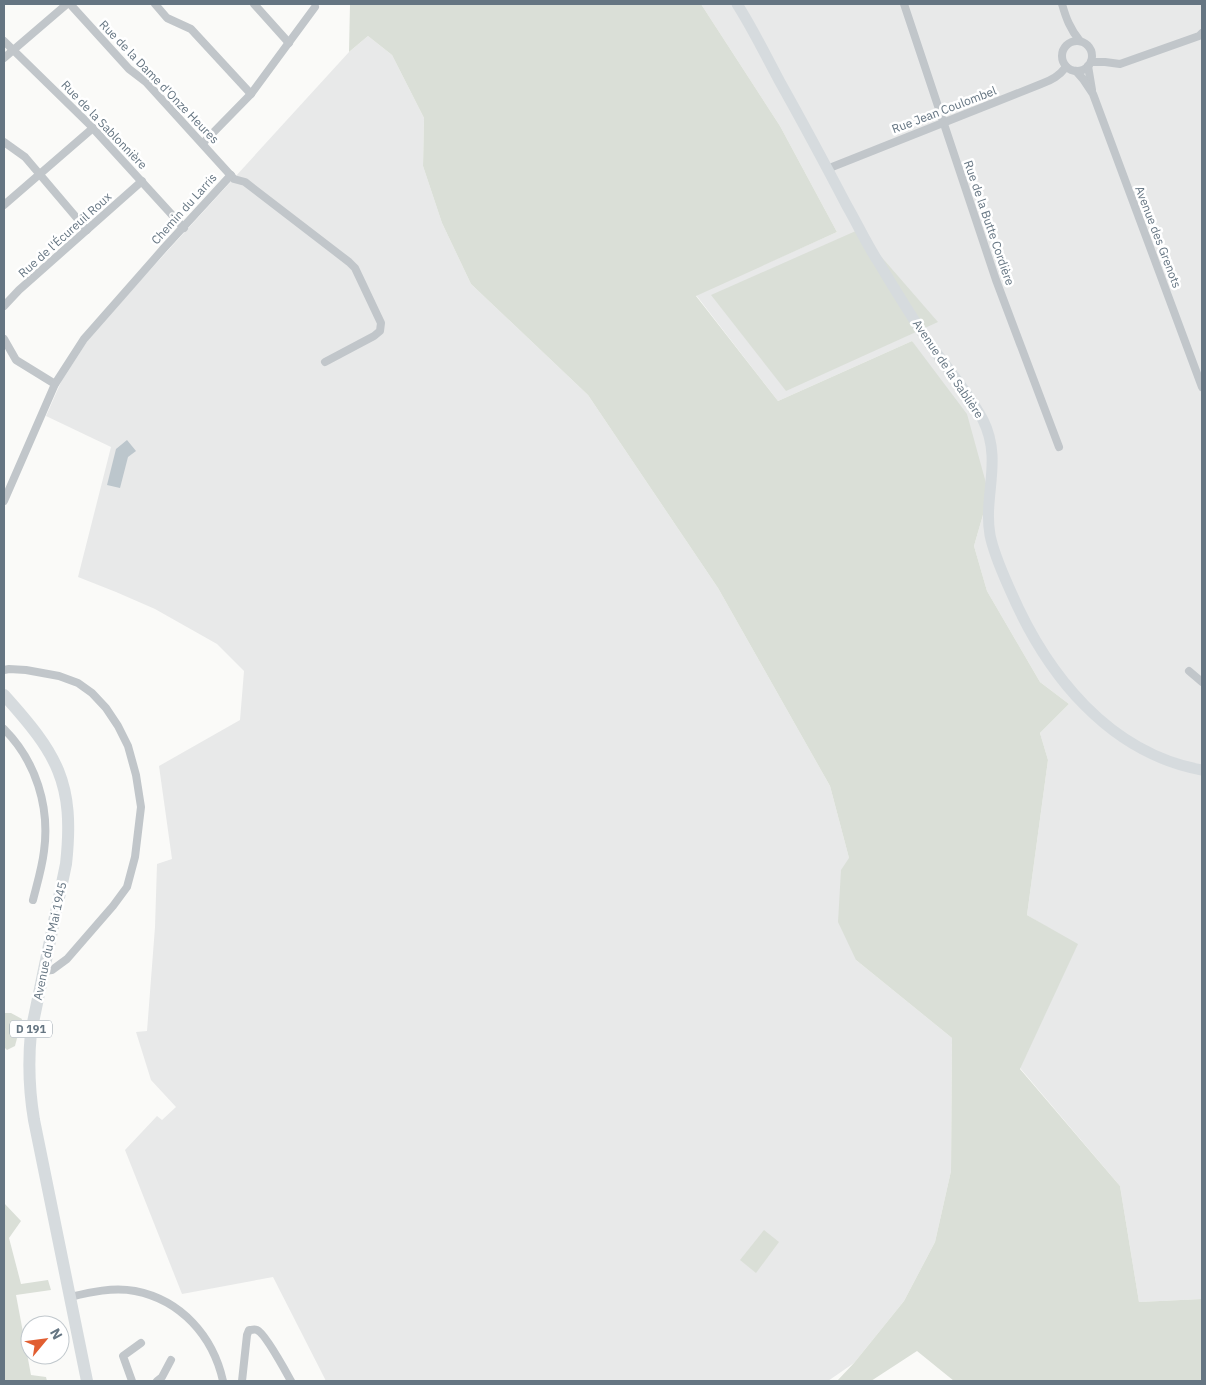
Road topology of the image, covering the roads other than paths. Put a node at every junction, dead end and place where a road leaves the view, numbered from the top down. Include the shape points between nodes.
1 (68, 4) edge
2 (155, 4) edge
3 (254, 4) edge
4 (737, 4) edge
5 (904, 4) edge
6 (1062, 4) edge
7 (315, 7) dead end
8 (1067, 21) junction
9 (1202, 34) edge
10 (1080, 40) junction
11 (4, 41) edge
12 (289, 43) junction
13 (1066, 44) junction
14 (14, 50) junction
15 (1091, 50) junction
16 (4, 58) edge
17 (1105, 62) junction
18 (1090, 64) junction
19 (1066, 67) junction
20 (1076, 72) junction
21 (252, 94) junction
22 (1093, 94) junction
23 (943, 122) junction
24 (93, 128) junction
25 (4, 142) edge
26 (202, 143) junction
27 (827, 169) junction
28 (39, 174) junction
29 (231, 175) junction
30 (142, 181) junction
31 (4, 205) edge
32 (184, 228) junction
33 (87, 230) junction
34 (4, 306) edge
35 (4, 339) edge
36 (325, 362) dead end
37 (56, 384) junction
38 (1202, 387) edge
39 (1059, 447) dead end
40 (4, 501) edge
41 (4, 670) edge
42 (1189, 671) dead end
43 (1202, 682) edge
44 (4, 695) edge
45 (4, 729) edge
46 (1202, 770) edge
47 (34, 900) dead end
48 (44, 971) junction
49 (70, 1297) junction
50 (142, 1343) dead end
51 (171, 1360) dead end
52 (87, 1381) edge
53 (132, 1381) edge
54 (157, 1381) edge
55 (223, 1381) edge
56 (242, 1381) edge
57 (291, 1381) edge

1 - 14 street
1 - 26 street, Rue de la Dame d'Onze Heures
2 - 21 street via 167,18 191,29
3 - 12 street
4 - 27 main road, Avenue de la Sablière
5 - 23 street, Rue de la Butte Cordière
6 - 8 street
7 - 12 street
8 - 10 street
8 - 13 street
9 - 17 street via 1120,64
10 - 13 street
10 - 15 street
11 - 14 street, Rue de la Sablonnière
12 - 21 street
13 - 19 street via 1061,54
14 - 16 street
14 - 24 street, Rue de la Sablonnière
15 - 17 street
15 - 18 street
17 - 18 street
18 - 20 street
18 - 22 street, Avenue des Grenots
19 - 20 street
19 - 23 street, Rue Jean Coulombel via 1048,82
20 - 22 street, Avenue des Grenots
21 - 26 street
22 - 38 street, Avenue des Grenots
23 - 27 street, Rue Jean Coulombel
23 - 39 street, Rue de la Butte Cordière via 996,280
24 - 28 street
24 - 30 street, Rue de la Sablonnière
25 - 28 street
26 - 29 street, Rue de la Dame d'Onze Heures
27 - 46 main road, Avenue de la Sablière via 878,262 984,423 993,464 990,534 999,564 1037,643 1076,696 1114,732 1164,760
28 - 31 street
28 - 33 street
29 - 32 street, Chemin du Larris
29 - 36 street, Chemin du Larris via 245,182 355,268 381,323 380,331
30 - 32 street, Rue de la Sablonnière
30 - 33 street, Rue de l'Écureuil Roux
32 - 37 street, Chemin du Larris via 88,334
33 - 34 street, Rue de l'Écureuil Roux
35 - 37 street via 16,360
37 - 40 street, Chemin du Larris
41 - 48 street via 59,676 92,693 106,708 128,746 141,808 135,857 127,887 67,959 52,970
42 - 43 street
44 - 48 main road, Avenue du 8 Mai 1945 / D 191 via 44,743 67,796 66,864
45 - 47 street via 32,768 44,810 44,852
48 - 49 main road, Avenue du 8 Mai 1945 / D 191 via 28,1054 30,1091
49 - 52 main road, Avenue du 8 Mai 1945 / D 191
49 - 55 street via 91,1292 134,1291 178,1309 204,1334
50 - 53 street via 123,1356
51 - 54 street
56 - 57 street via 247,1335 249,1330 255,1329 260,1331

